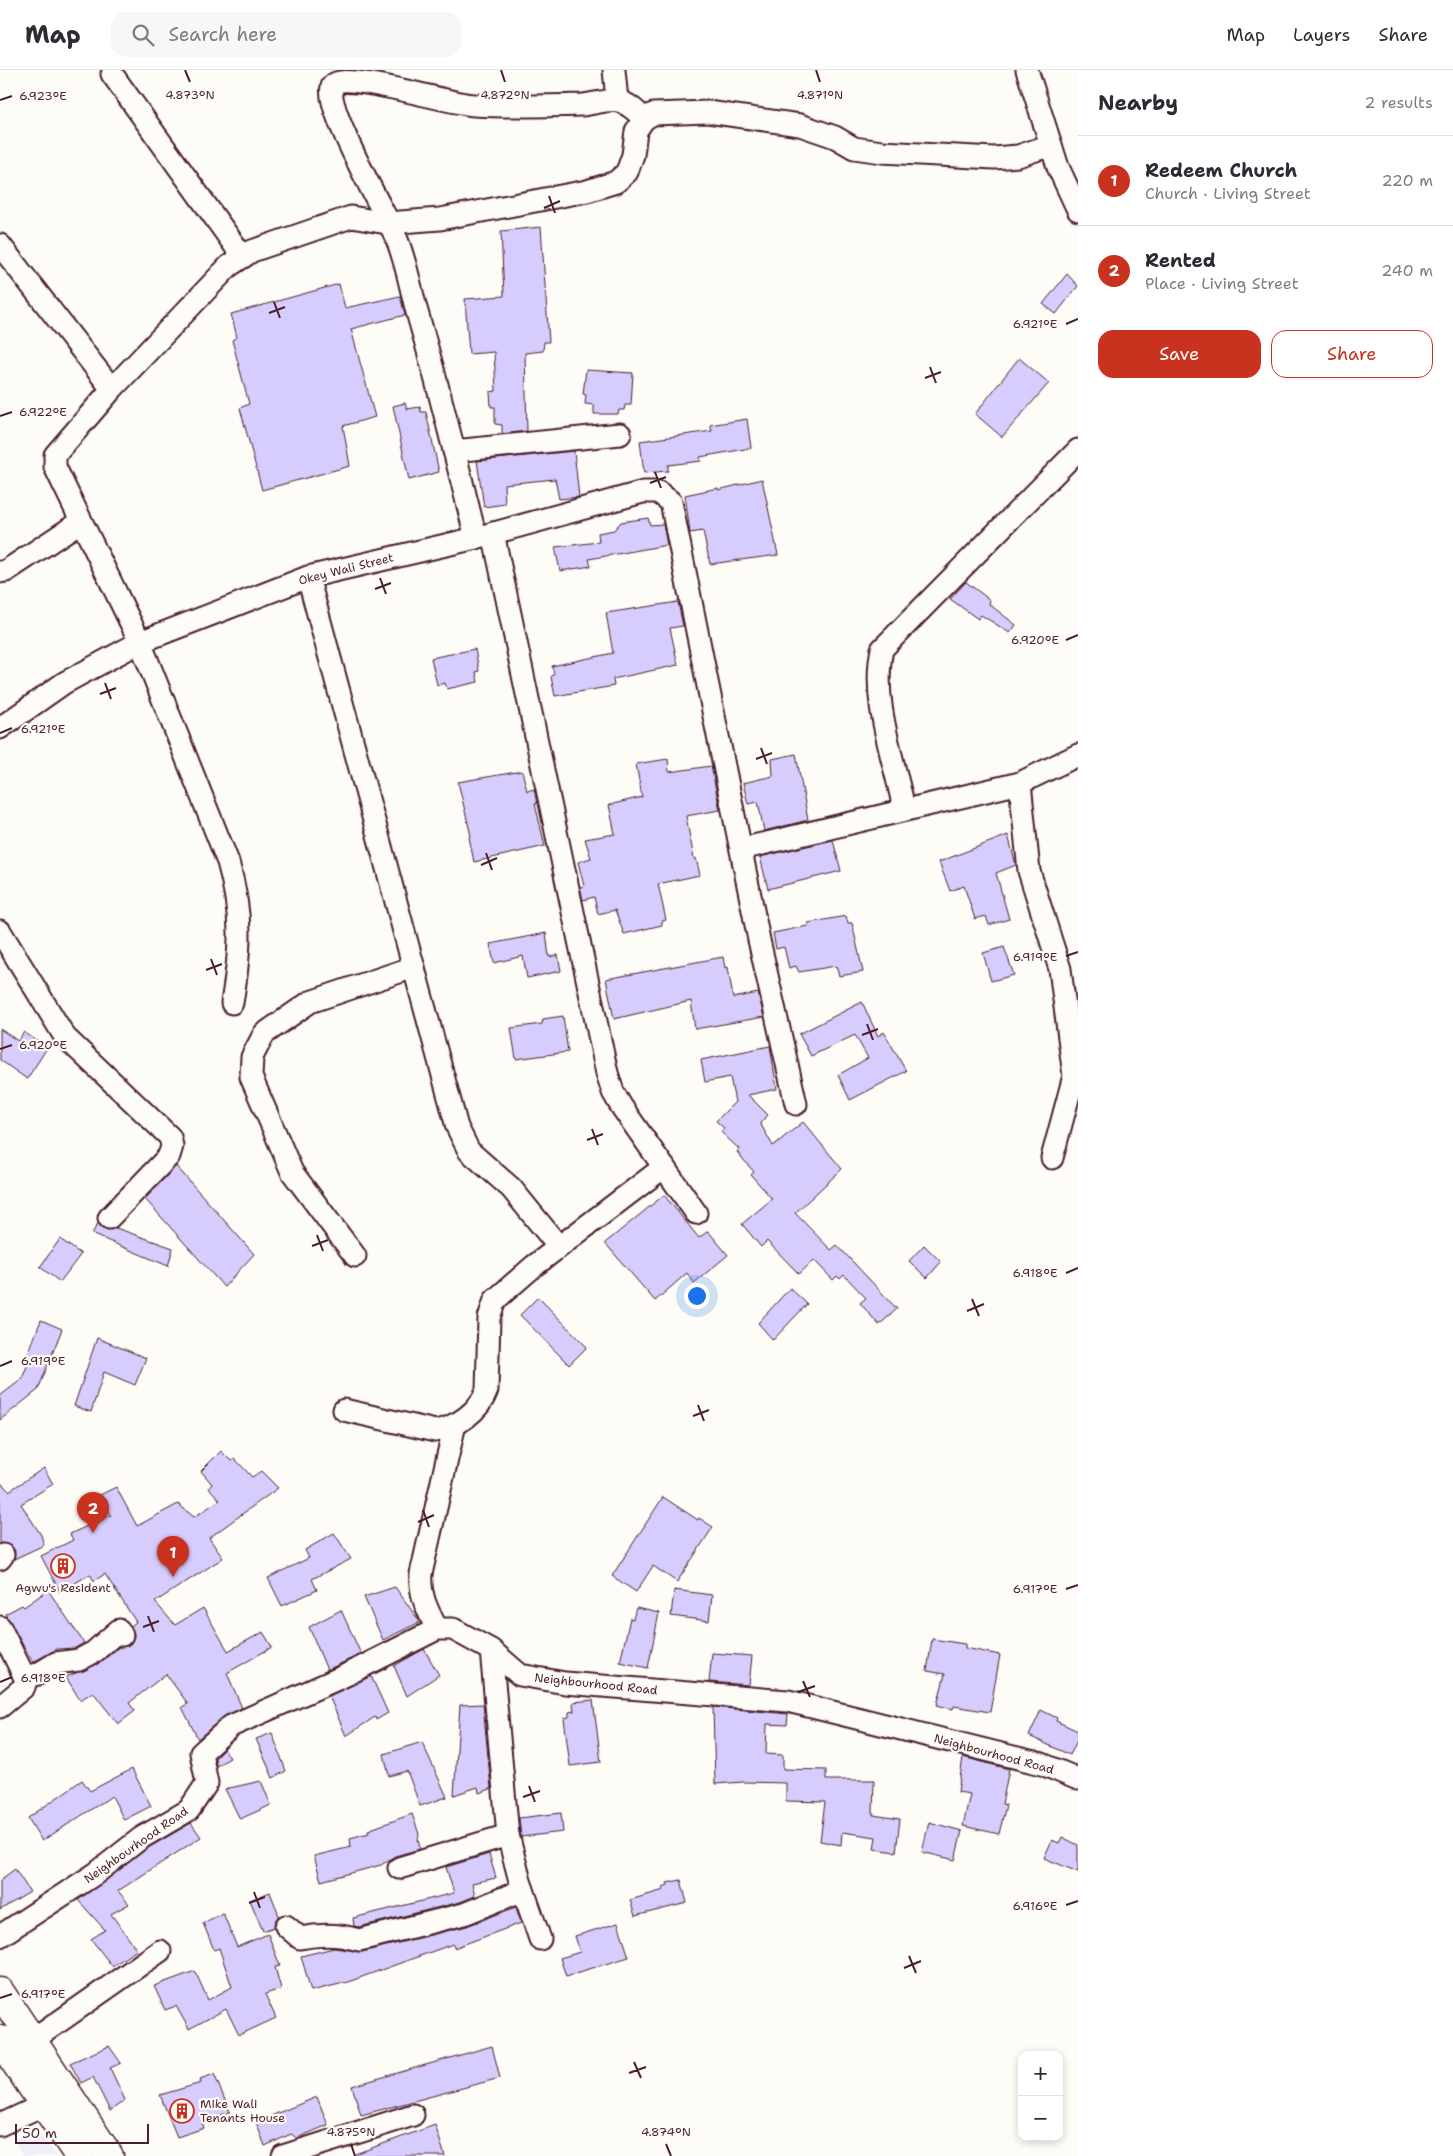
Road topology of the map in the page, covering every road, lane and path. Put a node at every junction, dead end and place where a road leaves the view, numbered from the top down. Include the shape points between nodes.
1 (614, 70) edge
2 (1027, 70) edge
3 (112, 74) dead end
4 (617, 100) junction
5 (644, 119) junction
6 (1051, 145) junction
7 (1078, 210) edge
8 (387, 223) junction
9 (0, 245) edge
10 (243, 257) junction
11 (112, 389) junction
12 (620, 434) dead end
13 (1078, 450) edge
14 (454, 451) junction
15 (80, 522) junction
16 (484, 535) junction
17 (0, 572) edge
18 (308, 577) junction
19 (140, 642) junction
20 (0, 728) edge
21 (1078, 755) edge
22 (1020, 782) junction
23 (904, 809) junction
24 (741, 849) junction
25 (0, 931) edge
26 (414, 967) junction
27 (1069, 969) edge
28 (232, 1003) dead end
29 (796, 1104) dead end
30 (1052, 1158) dead end
31 (664, 1167) junction
32 (696, 1213) dead end
33 (109, 1218) dead end
34 (559, 1247) junction
35 (355, 1256) dead end
36 (344, 1410) dead end
37 (455, 1424) junction
38 (0, 1627) edge
39 (437, 1630) junction
40 (122, 1635) dead end
41 (491, 1650) junction
42 (25, 1677) junction
43 (0, 1707) edge
44 (1078, 1779) edge
45 (508, 1835) junction
46 (399, 1868) dead end
47 (523, 1890) junction
48 (286, 1926) dead end
49 (0, 1936) edge
50 (540, 1939) dead end
51 (160, 1951) dead end
52 (0, 1992) edge
53 (0, 2040) edge
54 (33, 2040) junction
55 (45, 2104) junction
56 (413, 2115) dead end
57 (0, 2125) edge
58 (79, 2156) edge
59 (109, 2156) edge
60 (283, 2156) edge

1 - 4 street
2 - 6 street
3 - 10 street
4 - 5 street
4 - 8 street via 522,107 458,104 362,82 333,85 335,110
5 - 6 street via 653,114 708,112 800,126 835,137 854,148 882,152 994,158 1018,156
5 - 8 street via 636,130 627,172 616,182 587,191 440,219
6 - 7 street
8 - 10 street via 351,217 252,251
8 - 14 street via 395,235
9 - 11 street
10 - 11 street via 229,266
11 - 15 street via 55,455 55,467
12 - 14 street
13 - 23 street via 882,649 878,666 883,717
14 - 16 street
15 - 17 street
15 - 19 street
16 - 18 street, Okey Wali Street
16 - 24 street, Okey Wali Street via 643,492 658,492 671,502
16 - 31 street via 607,1073 617,1099
18 - 19 street, Okey Wali Street
18 - 26 street
19 - 20 street, Okey Wali Street via 64,683
19 - 28 street via 228,862 236,894 240,957
21 - 22 street
22 - 23 street
22 - 27 street via 1029,872
23 - 24 street
24 - 29 street
25 - 33 street via 65,1037 170,1136 169,1156
26 - 34 street via 457,1127 469,1150 511,1188
26 - 35 street via 310,1002 264,1034 252,1057 251,1077 292,1172
27 - 30 street via 1074,1076
31 - 32 street
31 - 34 street
34 - 37 street via 495,1300 489,1318 487,1390 484,1399
36 - 37 street via 435,1430
37 - 39 street via 421,1574 423,1598
38 - 42 street
39 - 41 street, Neighbourhood Road via 453,1629
39 - 49 street, Neighbourhood Road via 231,1726 201,1753 207,1783 189,1810 141,1838 95,1874
40 - 42 street via 118,1630 94,1652 79,1660 56,1663 38,1674
41 - 44 street, Neighbourhood Road via 520,1675 565,1682 788,1701 1042,1764
41 - 45 street
42 - 43 street via 24,1687
45 - 46 street
45 - 47 street
47 - 48 street via 464,1914 359,1940 316,1935 300,1938
47 - 50 street
51 - 54 street
52 - 54 main road
53 - 55 main road
54 - 59 main road
55 - 57 street
55 - 58 main road
56 - 60 street

